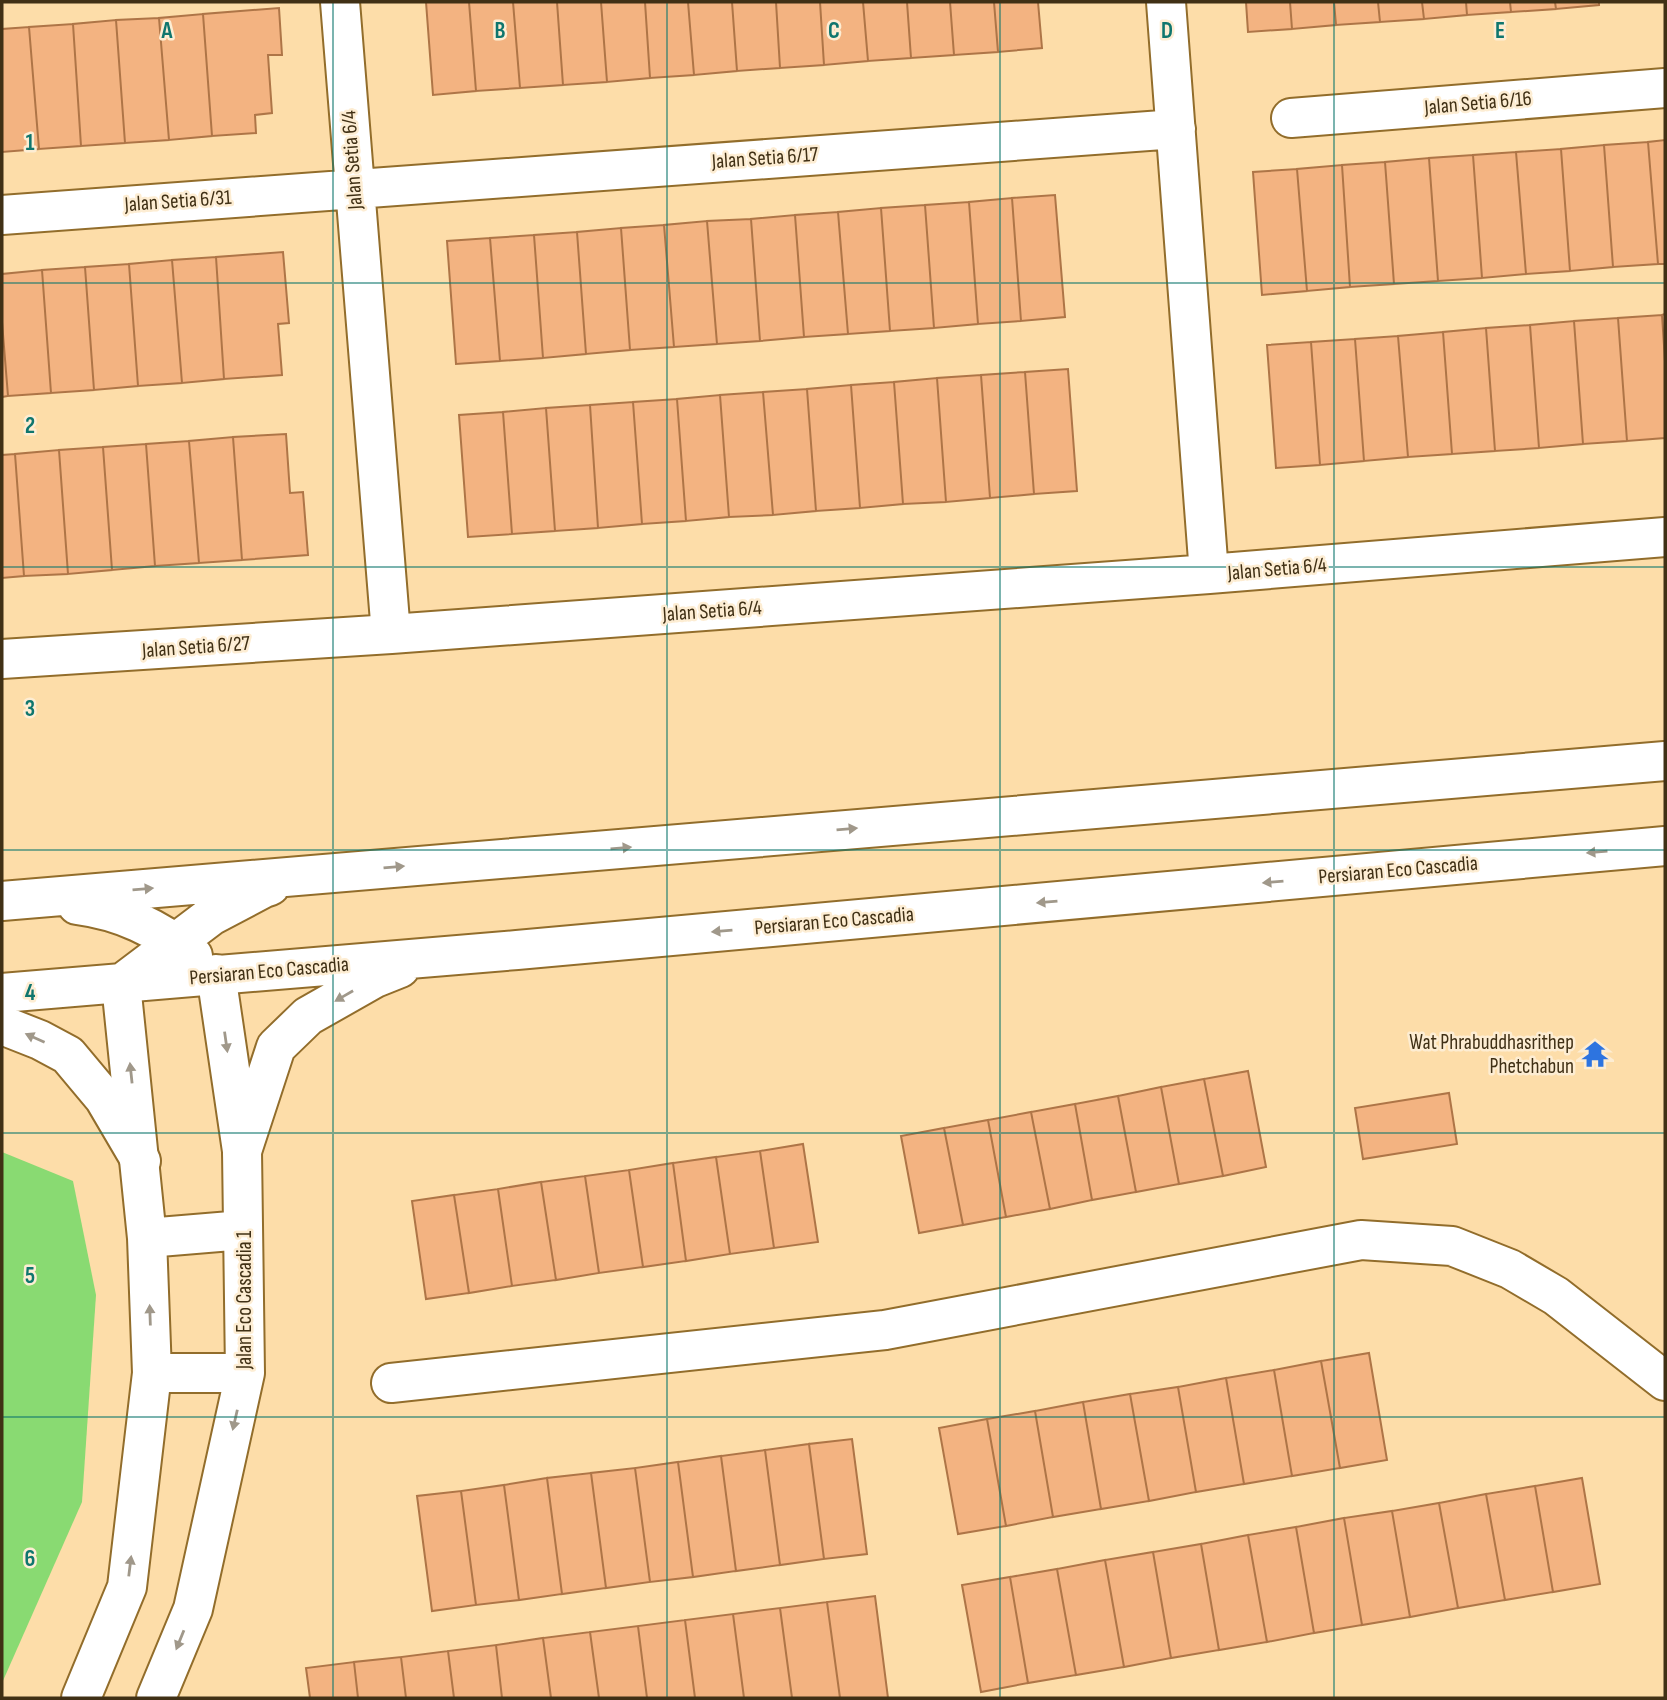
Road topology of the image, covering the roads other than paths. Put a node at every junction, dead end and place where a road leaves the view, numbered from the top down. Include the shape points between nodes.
1 (340, 2) edge
2 (1166, 2) edge
3 (1665, 88) edge
4 (1291, 118) dead end
5 (1176, 129) junction
6 (354, 188) junction
7 (2, 215) edge
8 (1665, 537) edge
9 (1209, 574) junction
10 (391, 634) junction
11 (2, 659) edge
12 (1665, 761) edge
13 (1665, 846) edge
14 (345, 872) junction
15 (14, 900) edge
16 (175, 942) junction
17 (428, 957) junction
18 (216, 974) junction
19 (121, 985) junction
20 (2, 993) edge
21 (2, 1025) edge
22 (242, 1151) junction
23 (141, 1161) junction
24 (243, 1230) junction
25 (148, 1238) junction
26 (152, 1373) junction
27 (245, 1373) junction
28 (1665, 1381) edge
29 (391, 1383) dead end
30 (81, 1698) edge
31 (156, 1698) edge

1 - 6 street, Jalan Setia 6/4
2 - 5 street
3 - 4 street, Jalan Setia 6/16
5 - 6 street, Jalan Setia 6/17
5 - 9 street
6 - 7 street, Jalan Setia 6/31
6 - 10 street, Jalan Setia 6/4
8 - 9 street, Jalan Setia 6/4
9 - 10 street, Jalan Setia 6/4
10 - 11 street, Jalan Setia 6/27
14 -> 12 street
13 -> 17 street, Persiaran Eco Cascadia
15 -> 14 street
14 - 16 street via 264,888 211,916
15 - 16 street via 107,909
16 - 18 street
16 - 19 street
17 - 18 street, Persiaran Eco Cascadia
17 -> 22 street via 375,978 309,1016 276,1047
18 - 19 street, Persiaran Eco Cascadia
18 -> 22 street, Jalan Eco Cascadia 1
19 - 20 street, Persiaran Eco Cascadia
23 -> 19 street
23 -> 21 street via 104,1098 68,1055
22 - 24 street, Jalan Eco Cascadia 1
23 - 25 street
24 - 25 street
24 - 27 street, Jalan Eco Cascadia 1
26 -> 25 street
26 - 27 street
30 -> 26 street via 127,1587
27 -> 31 street, Jalan Eco Cascadia 1 via 192,1609
28 - 29 street via 1556,1296 1510,1269 1452,1246 1361,1240 885,1330

